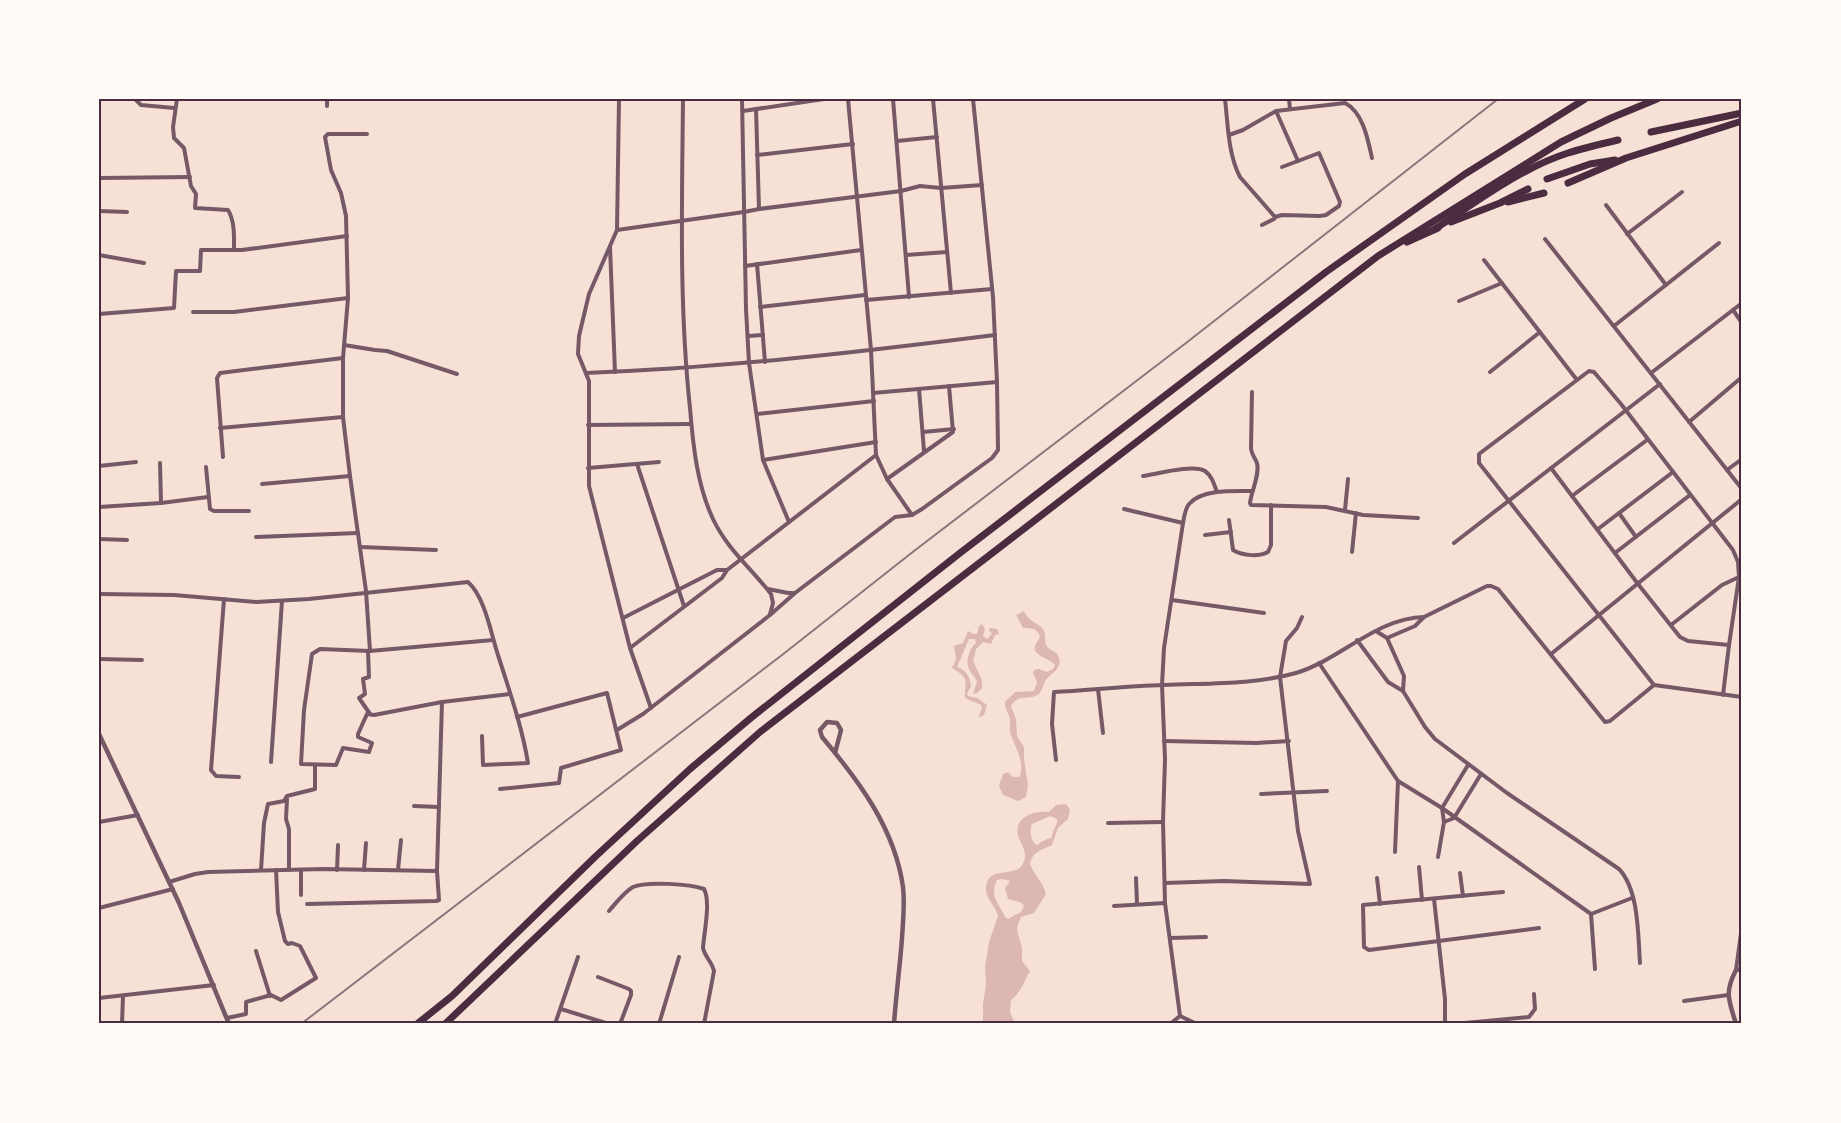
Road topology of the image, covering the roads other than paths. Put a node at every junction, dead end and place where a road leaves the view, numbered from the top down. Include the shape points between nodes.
1 (135, 99) edge
2 (177, 99) edge
3 (327, 99) edge
4 (619, 99) edge
5 (683, 99) edge
6 (742, 99) edge
7 (824, 99) edge
8 (848, 99) edge
9 (893, 99) edge
10 (933, 99) edge
11 (973, 99) edge
12 (1225, 99) edge
13 (1288, 99) edge
14 (1585, 99) edge
15 (1658, 99) edge
16 (1331, 101) edge
17 (327, 106) dead end
18 (174, 108) junction
19 (756, 109) junction
20 (1290, 109) junction
21 (742, 111) junction
22 (1276, 111) junction
23 (1742, 113) edge
24 (1742, 121) edge
25 (1651, 132) dead end
26 (368, 134) dead end
27 (1228, 135) junction
28 (937, 137) junction
29 (1618, 140) dead end
30 (897, 141) junction
31 (853, 144) junction
32 (757, 155) junction
33 (1372, 158) dead end
34 (1626, 158) junction
35 (1298, 161) junction
36 (1282, 166) dead end
37 (190, 177) junction
38 (99, 178) edge
39 (1547, 179) dead end
40 (1568, 183) dead end
41 (982, 185) junction
42 (941, 188) junction
43 (1528, 189) dead end
44 (901, 191) junction
45 (1682, 192) dead end
46 (1544, 193) dead end
47 (858, 196) junction
48 (1500, 203) junction
49 (1606, 205) dead end
50 (759, 209) junction
51 (99, 211) edge
52 (127, 212) dead end
53 (744, 212) junction
54 (1275, 217) junction
55 (682, 221) junction
56 (1262, 225) dead end
57 (1435, 229) junction
58 (617, 230) junction
59 (1628, 234) junction
60 (347, 236) junction
61 (1545, 239) dead end
62 (1719, 243) dead end
63 (610, 245) junction
64 (234, 250) junction
65 (861, 250) junction
66 (947, 252) junction
67 (99, 255) edge
68 (906, 255) junction
69 (1378, 256) junction
70 (1484, 260) dead end
71 (144, 263) dead end
72 (757, 264) junction
73 (745, 266) junction
74 (1502, 283) junction
75 (1666, 285) junction
76 (992, 289) junction
77 (951, 293) junction
78 (909, 297) junction
79 (348, 298) junction
80 (866, 298) junction
81 (1459, 301) dead end
82 (1742, 303) edge
83 (760, 308) junction
84 (1733, 310) junction
85 (193, 312) dead end
86 (99, 314) edge
87 (1742, 322) edge
88 (1614, 326) junction
89 (1540, 332) junction
90 (763, 334) junction
91 (995, 335) junction
92 (748, 336) junction
93 (344, 345) junction
94 (871, 350) junction
95 (343, 357) junction
96 (765, 362) junction
97 (749, 363) junction
98 (685, 368) junction
99 (615, 372) junction
100 (1490, 372) dead end
101 (586, 373) junction
102 (1651, 373) junction
103 (457, 374) dead end
104 (1742, 377) edge
105 (1577, 380) junction
106 (997, 382) junction
107 (1660, 384) junction
108 (949, 386) junction
109 (919, 389) junction
110 (1252, 392) dead end
111 (873, 393) junction
112 (874, 400) junction
113 (1626, 411) junction
114 (757, 414) junction
115 (343, 417) junction
116 (1689, 422) junction
117 (691, 424) junction
118 (588, 426) junction
119 (220, 428) junction
120 (954, 429) junction
121 (923, 432) junction
122 (1647, 440) junction
123 (876, 442) junction
124 (924, 452) junction
125 (876, 455) junction
126 (223, 457) dead end
127 (1742, 459) edge
128 (763, 460) junction
129 (136, 462) dead end
130 (659, 462) dead end
131 (159, 463) dead end
132 (637, 464) junction
133 (99, 466) edge
134 (206, 467) dead end
135 (588, 468) junction
136 (1551, 468) junction
137 (1727, 470) junction
138 (1673, 472) junction
139 (350, 476) junction
140 (1143, 476) dead end
141 (887, 479) junction
142 (1348, 479) dead end
143 (262, 484) dead end
144 (1742, 489) edge
145 (1251, 491) junction
146 (1216, 492) junction
147 (1690, 495) junction
148 (1572, 496) junction
149 (208, 497) junction
150 (1742, 499) edge
151 (1509, 501) junction
152 (160, 503) junction
153 (1271, 506) junction
154 (99, 507) edge
155 (1124, 509) dead end
156 (1345, 510) junction
157 (249, 511) dead end
158 (1356, 513) junction
159 (1618, 513) junction
160 (912, 515) junction
161 (1418, 518) dead end
162 (1229, 520) dead end
163 (789, 522) junction
164 (1183, 523) junction
165 (1712, 524) junction
166 (1598, 529) junction
167 (1231, 532) junction
168 (358, 533) junction
169 (1205, 535) dead end
170 (256, 537) dead end
171 (1636, 537) junction
172 (99, 539) edge
173 (127, 540) dead end
174 (1454, 543) dead end
175 (360, 547) junction
176 (436, 550) dead end
177 (1352, 552) dead end
178 (1615, 553) junction
179 (739, 560) junction
180 (727, 570) junction
181 (1739, 577) junction
182 (1638, 584) junction
183 (767, 589) junction
184 (678, 590) junction
185 (366, 591) junction
186 (795, 593) junction
187 (99, 594) edge
188 (224, 599) junction
189 (1172, 600) junction
190 (282, 601) junction
191 (684, 606) junction
192 (1264, 613) dead end
193 (770, 615) junction
194 (1599, 616) junction
195 (1302, 617) dead end
196 (1424, 617) junction
197 (623, 618) junction
198 (1671, 625) junction
199 (1376, 631) junction
200 (1387, 638) junction
201 (493, 640) junction
202 (1357, 640) junction
203 (1729, 645) junction
204 (630, 648) junction
205 (369, 651) junction
206 (1551, 654) junction
207 (99, 659) edge
208 (142, 660) dead end
209 (1319, 663) junction
210 (1280, 677) junction
211 (1162, 685) junction
212 (1653, 685) junction
213 (1098, 689) junction
214 (1403, 691) junction
215 (510, 694) junction
216 (1723, 694) junction
217 (1742, 697) edge
218 (442, 702) junction
219 (651, 708) junction
220 (371, 714) junction
221 (517, 717) junction
222 (617, 730) junction
223 (1103, 733) dead end
224 (99, 734) edge
225 (482, 736) dead end
226 (840, 736) junction
227 (824, 740) junction
228 (1164, 741) junction
229 (1289, 741) junction
230 (835, 753) junction
231 (1056, 760) dead end
232 (271, 762) dead end
233 (315, 765) junction
234 (1468, 765) junction
235 (1481, 774) junction
236 (239, 777) dead end
237 (1398, 781) junction
238 (500, 789) dead end
239 (1327, 791) dead end
240 (1294, 792) junction
241 (1261, 794) dead end
242 (287, 796) junction
243 (414, 806) dead end
244 (439, 807) junction
245 (1442, 808) junction
246 (138, 815) junction
247 (1454, 818) junction
248 (99, 822) edge
249 (1163, 822) junction
250 (1444, 822) junction
251 (1108, 823) dead end
252 (401, 840) dead end
253 (366, 843) dead end
254 (338, 844) dead end
255 (1395, 852) dead end
256 (1438, 857) dead end
257 (1419, 867) dead end
258 (261, 870) junction
259 (276, 870) junction
260 (289, 870) junction
261 (301, 870) junction
262 (336, 870) junction
263 (364, 870) junction
264 (398, 870) junction
265 (438, 871) junction
266 (1461, 873) dead end
267 (1136, 878) dead end
268 (1377, 878) dead end
269 (170, 882) junction
270 (1165, 883) junction
271 (173, 889) junction
272 (1503, 892) dead end
273 (301, 895) dead end
274 (1463, 896) junction
275 (1632, 898) junction
276 (1434, 899) junction
277 (1422, 900) junction
278 (1165, 903) junction
279 (307, 904) dead end
280 (1137, 904) junction
281 (1380, 904) junction
282 (1114, 906) dead end
283 (99, 908) edge
284 (609, 911) dead end
285 (1591, 914) junction
286 (1742, 926) edge
287 (1539, 928) dead end
288 (1206, 937) dead end
289 (1170, 938) junction
290 (1439, 942) junction
291 (256, 951) dead end
292 (578, 957) dead end
293 (679, 957) dead end
294 (1640, 963) dead end
295 (1595, 969) dead end
296 (1739, 969) edge
297 (598, 977) dead end
298 (214, 985) junction
299 (1534, 994) dead end
300 (1728, 995) junction
301 (123, 996) junction
302 (270, 996) junction
303 (99, 998) edge
304 (1684, 1001) dead end
305 (561, 1009) junction
306 (1179, 1016) junction
307 (227, 1018) junction
308 (122, 1024) edge
309 (229, 1024) edge
310 (417, 1024) edge
311 (445, 1024) edge
312 (555, 1024) edge
313 (609, 1024) edge
314 (620, 1024) edge
315 (659, 1024) edge
316 (704, 1024) edge
317 (894, 1024) edge
318 (1170, 1024) edge
319 (1197, 1024) edge
320 (1445, 1024) edge
321 (1454, 1024) edge
322 (1736, 1024) edge

1 - 18 street via 141,105
2 - 18 street
3 - 17 street
4 - 58 street
5 - 55 street
6 - 21 street
7 - 19 street
8 - 31 street
9 - 30 street
10 - 28 street
11 - 41 street
12 - 27 street
13 - 20 street
14 - 310 highway via 1465,174 1326,272 770,703 690,769 452,996
15 - 69 highway via 1561,142
16 - 20 street
16 - 33 street via 1345,103 1360,121
18 - 37 street via 174,138 184,148
19 - 21 street
19 - 32 street
20 - 22 street
21 - 53 street
22 - 27 street
22 - 35 street
23 - 25 highway
24 - 34 highway
26 - 60 street via 325,137 331,170 344,203
27 - 54 street via 1240,177
28 - 30 street
28 - 42 street
29 - 57 highway via 1538,165
30 - 44 street
31 - 32 street
31 - 47 street
32 - 50 street
34 - 39 highway via 1590,164
34 - 40 highway
35 - 36 street
35 - 54 street via 1319,153 1339,206 1320,216
37 - 38 street
37 - 64 street via 196,194 195,208 231,213
41 - 42 street
41 - 76 street
42 - 44 street via 920,186
42 - 66 street
43 - 48 highway
44 - 47 street
44 - 68 street
45 - 59 street
46 - 48 highway
47 - 50 street
47 - 65 street
48 - 57 highway
49 - 59 street
50 - 53 street
51 - 52 street
53 - 55 street
53 - 73 street
54 - 56 street
55 - 58 street
55 - 98 street
57 - 69 highway
58 - 63 street
59 - 75 street
60 - 64 street
60 - 79 street
61 - 88 street
62 - 75 street
63 - 99 street
63 - 101 street via 589,294 579,336 578,354
64 - 86 street via 201,250 200,271 176,271 174,308
65 - 72 street
65 - 80 street
66 - 68 street
66 - 77 street
67 - 71 street
68 - 78 street
69 - 311 highway via 760,732 637,841
70 - 74 street
72 - 73 street
72 - 83 street
73 - 92 street
74 - 81 street
74 - 89 street
75 - 88 street
76 - 77 street
76 - 91 street
77 - 78 street
78 - 80 street
79 - 85 street via 234,312
79 - 93 street
80 - 83 street
80 - 94 street
82 - 84 street
83 - 90 street
84 - 87 street
84 - 102 street
88 - 102 street
89 - 100 street
89 - 105 street
90 - 92 street
90 - 96 street
91 - 94 street
91 - 106 street
92 - 97 street
93 - 95 street
93 - 103 street via 387,351
94 - 96 street
94 - 111 street
95 - 115 street
95 - 119 street via 220,373
96 - 97 street
97 - 98 street
97 - 114 street
98 - 99 street
98 - 117 street
99 - 101 street
101 - 118 street
102 - 107 street
104 - 116 street
105 - 113 street via 1589,371 1594,372
105 - 151 street via 1479,454 1479,463
106 - 108 street
106 - 160 street via 998,450
107 - 113 street
107 - 116 street
108 - 109 street
108 - 120 street
109 - 111 street
109 - 121 street
110 - 145 street via 1251,449 1257,464
111 - 112 street
112 - 114 street
112 - 123 street
113 - 122 street
113 - 136 street
114 - 128 street
115 - 119 street
115 - 139 street
116 - 137 street
117 - 118 street
117 - 179 street via 702,489 712,518
118 - 135 street
119 - 126 street
120 - 121 street
120 - 124 street
121 - 124 street
122 - 138 street
122 - 148 street
123 - 125 street
123 - 128 street
124 - 141 street
125 - 141 street
125 - 163 street
127 - 137 street
128 - 163 street
129 - 133 street
130 - 132 street
131 - 152 street
132 - 135 street
132 - 184 street
134 - 149 street
135 - 197 street via 589,486
136 - 148 street
136 - 151 street
137 - 144 street
138 - 147 street
138 - 159 street
139 - 143 street
139 - 168 street
140 - 146 street via 1201,469 1210,476
141 - 160 street
142 - 156 street
145 - 146 street
145 - 153 street via 1251,505
146 - 164 street via 1190,504
147 - 165 street
147 - 171 street
148 - 166 street
149 - 152 street
149 - 157 street via 212,510
150 - 165 street
151 - 174 street
151 - 194 street
152 - 154 street
153 - 156 street
153 - 167 street via 1268,552 1238,554 1233,550
155 - 164 street
156 - 158 street
158 - 161 street
158 - 177 street
159 - 166 street
159 - 171 street
160 - 186 street via 896,517
162 - 167 street
163 - 179 street
164 - 189 street
165 - 181 street via 1733,550
165 - 182 street
166 - 178 street
167 - 169 street
168 - 170 street
168 - 175 street
171 - 178 street
172 - 173 street
175 - 176 street
175 - 185 street
178 - 182 street
179 - 180 street
179 - 183 street
180 - 184 street via 717,570
180 - 191 street
181 - 198 street via 1722,585
181 - 203 street
182 - 194 street
182 - 198 street
183 - 186 street
183 - 193 street via 773,603
184 - 191 street
184 - 197 street
185 - 190 street
185 - 201 street via 468,582 482,604
185 - 205 street
186 - 193 street
187 - 188 street
188 - 190 street
188 - 236 street via 211,770 216,776
189 - 192 street
189 - 211 street
190 - 232 street
191 - 204 street
193 - 219 street
194 - 206 street
194 - 212 street
195 - 210 street via 1286,641
196 - 199 street via 1411,617
196 - 200 street via 1416,626
196 - 206 street via 1487,586 1495,587
197 - 204 street
198 - 203 street via 1684,640
199 - 200 street
199 - 202 street
200 - 214 street via 1404,676
201 - 205 street
201 - 215 street
202 - 209 street
202 - 214 street via 1388,682
203 - 216 street
204 - 219 street
205 - 220 street via 369,677 363,679 365,694 359,698
205 - 233 street via 320,649 312,654 301,764
206 - 212 street via 1607,722
207 - 208 street
209 - 210 street
209 - 237 street
210 - 211 street
210 - 229 street
211 - 213 street
211 - 228 street
212 - 216 street
213 - 223 street
213 - 231 street via 1054,692
214 - 234 street via 1435,739
215 - 218 street
215 - 221 street
216 - 217 street
218 - 220 street
218 - 244 street
219 - 222 street
220 - 233 street via 367,714 357,734 372,743 369,752 343,748 336,765
221 - 222 street via 607,693
221 - 225 street via 527,763 483,765
222 - 238 street via 621,750 561,768 559,783
224 - 246 street
226 - 227 street via 831,742
226 - 227 street via 840,726 827,722 820,730
226 - 230 street
227 - 230 street
228 - 229 street
228 - 249 street
229 - 240 street
230 - 317 street via 874,806 898,862 904,904
233 - 242 street via 315,789
234 - 235 street
234 - 245 street
235 - 247 street
235 - 275 street via 1619,869 1628,881
237 - 245 street
237 - 255 street
239 - 240 street
240 - 241 street
240 - 270 street via 1310,884
242 - 258 street via 284,801 268,804
242 - 260 street
243 - 244 street
244 - 265 street
245 - 247 street
245 - 250 street
246 - 248 street
246 - 269 street
247 - 250 street
247 - 285 street
249 - 251 street
249 - 270 street
250 - 256 street
252 - 264 street
253 - 263 street
254 - 262 street
257 - 277 street
258 - 259 street
258 - 269 street via 208,872
259 - 260 street
259 - 302 street via 278,912 285,941 300,946 316,978 281,1000
260 - 261 street
261 - 262 street
261 - 273 street
262 - 263 street
263 - 264 street
264 - 265 street
265 - 279 street via 438,901
266 - 274 street
267 - 280 street
268 - 281 street
269 - 271 street
270 - 278 street
271 - 283 street
271 - 298 street
272 - 274 street
274 - 276 street
275 - 285 street
275 - 294 street
276 - 277 street
276 - 290 street
277 - 281 street
278 - 280 street
278 - 289 street
280 - 282 street
281 - 290 street via 1363,905 1367,950
284 - 316 street via 635,886 690,885 704,889 703,948 714,971
285 - 295 street
286 - 296 street
287 - 290 street
288 - 289 street
289 - 306 street
290 - 320 street
291 - 302 street
292 - 305 street
293 - 315 street
296 - 300 street via 1730,981
297 - 314 street via 631,992
298 - 301 street
298 - 307 street
299 - 321 street via 1535,1009 1529,1017
300 - 304 street
300 - 322 street
301 - 303 street
301 - 308 street
302 - 307 street via 245,1002 246,1014
305 - 312 street
305 - 313 street
306 - 318 street
306 - 319 street
307 - 309 street

